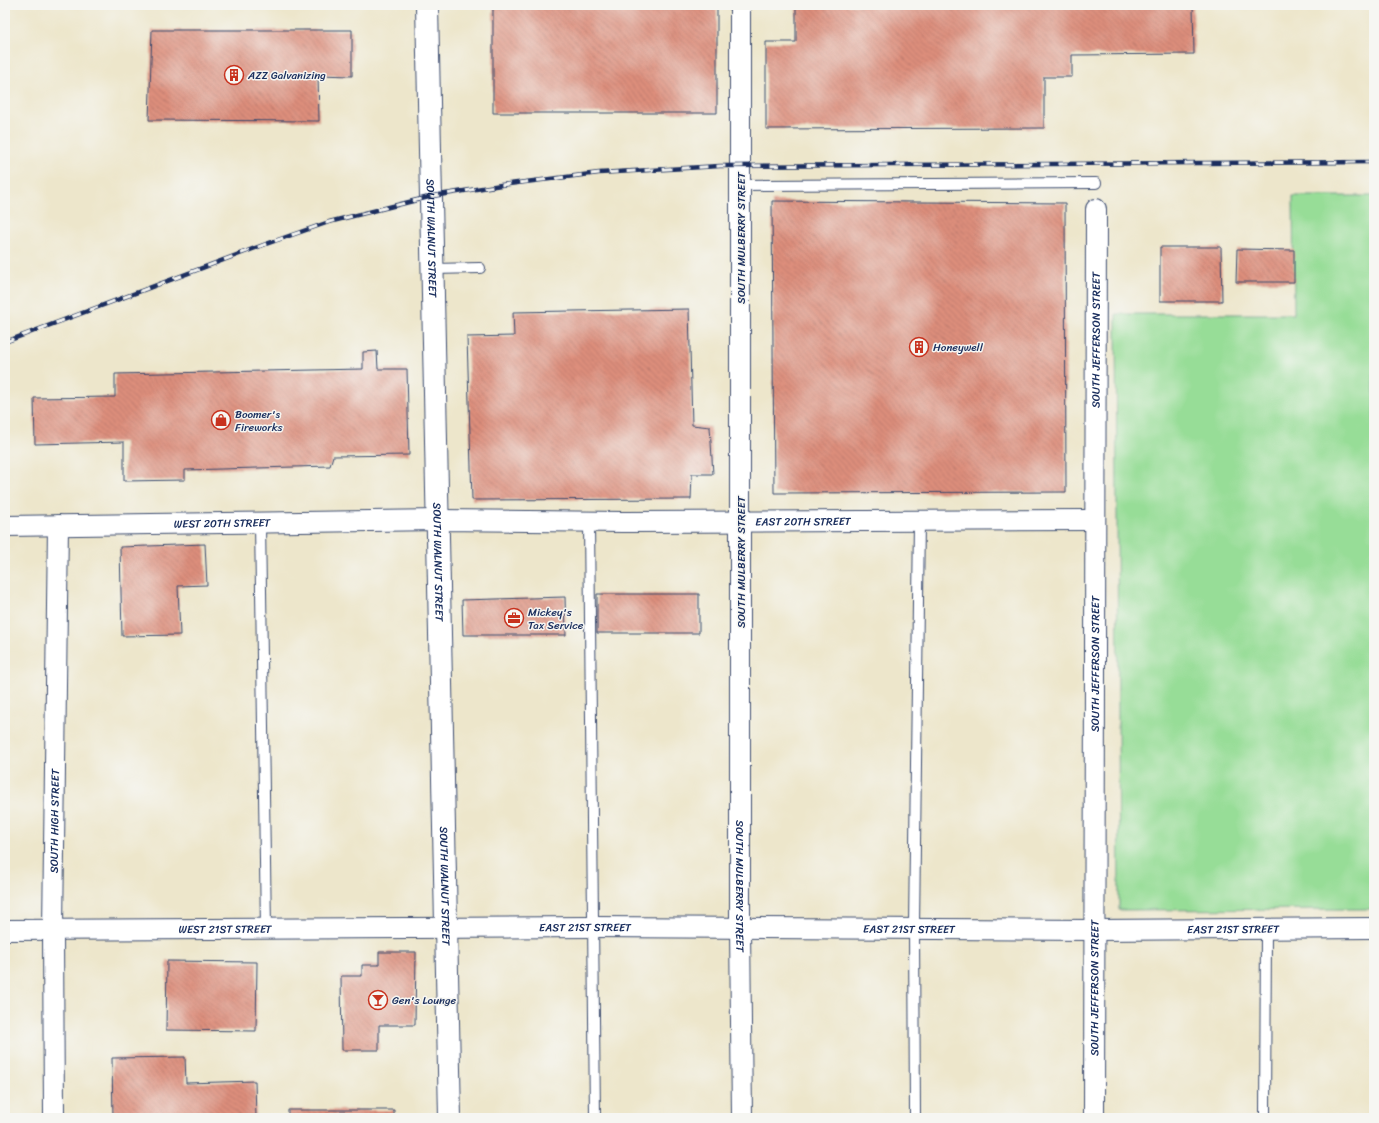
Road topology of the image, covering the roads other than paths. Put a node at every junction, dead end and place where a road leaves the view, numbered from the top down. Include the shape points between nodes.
1 (428, 5) edge
2 (740, 5) edge
3 (1096, 184) dead end
4 (741, 185) junction
5 (1096, 209) dead end
6 (433, 268) junction
7 (480, 268) dead end
8 (439, 520) junction
9 (919, 520) junction
10 (1094, 520) junction
11 (741, 521) junction
12 (589, 522) junction
13 (260, 523) junction
14 (58, 525) junction
15 (5, 526) edge
16 (445, 927) junction
17 (593, 927) junction
18 (914, 927) junction
19 (740, 928) junction
20 (1374, 928) edge
21 (53, 929) junction
22 (266, 929) junction
23 (1266, 929) junction
24 (5, 930) edge
25 (1094, 930) junction
26 (54, 1118) edge
27 (450, 1118) edge
28 (595, 1118) edge
29 (742, 1118) edge
30 (915, 1118) edge
31 (1094, 1118) edge
32 (1265, 1118) edge

1 - 6 main road, SOUTH WALNUT STREET
2 - 4 street, SOUTH MULBERRY STREET
3 - 4 lane
4 - 11 street, SOUTH MULBERRY STREET
5 - 10 street, SOUTH JEFFERSON STREET
6 - 7 lane
6 - 8 main road, SOUTH WALNUT STREET
8 - 12 street, EAST 20TH STREET
8 - 13 street, WEST 20TH STREET
8 - 16 main road, SOUTH WALNUT STREET
9 - 10 street, EAST 20TH STREET
9 - 11 street, EAST 20TH STREET
9 - 18 lane
10 - 25 street, SOUTH JEFFERSON STREET
11 - 12 street, EAST 20TH STREET
11 - 19 street, SOUTH MULBERRY STREET
12 - 17 lane
13 - 14 street, WEST 20TH STREET
13 - 22 lane
14 - 15 street, WEST 20TH STREET
14 - 21 street, SOUTH HIGH STREET
16 - 17 street, EAST 21ST STREET
16 - 22 street, WEST 21ST STREET
16 - 27 main road, SOUTH WALNUT STREET
17 - 19 street, EAST 21ST STREET
17 - 28 lane
18 - 19 street, EAST 21ST STREET
18 - 25 street, EAST 21ST STREET
18 - 30 lane
19 - 29 street, SOUTH MULBERRY STREET
20 - 23 street, EAST 21ST STREET
21 - 22 street, WEST 21ST STREET
21 - 24 street, WEST 21ST STREET
21 - 26 street, SOUTH HIGH STREET
23 - 25 street, EAST 21ST STREET
23 - 32 lane
25 - 31 street, SOUTH JEFFERSON STREET

